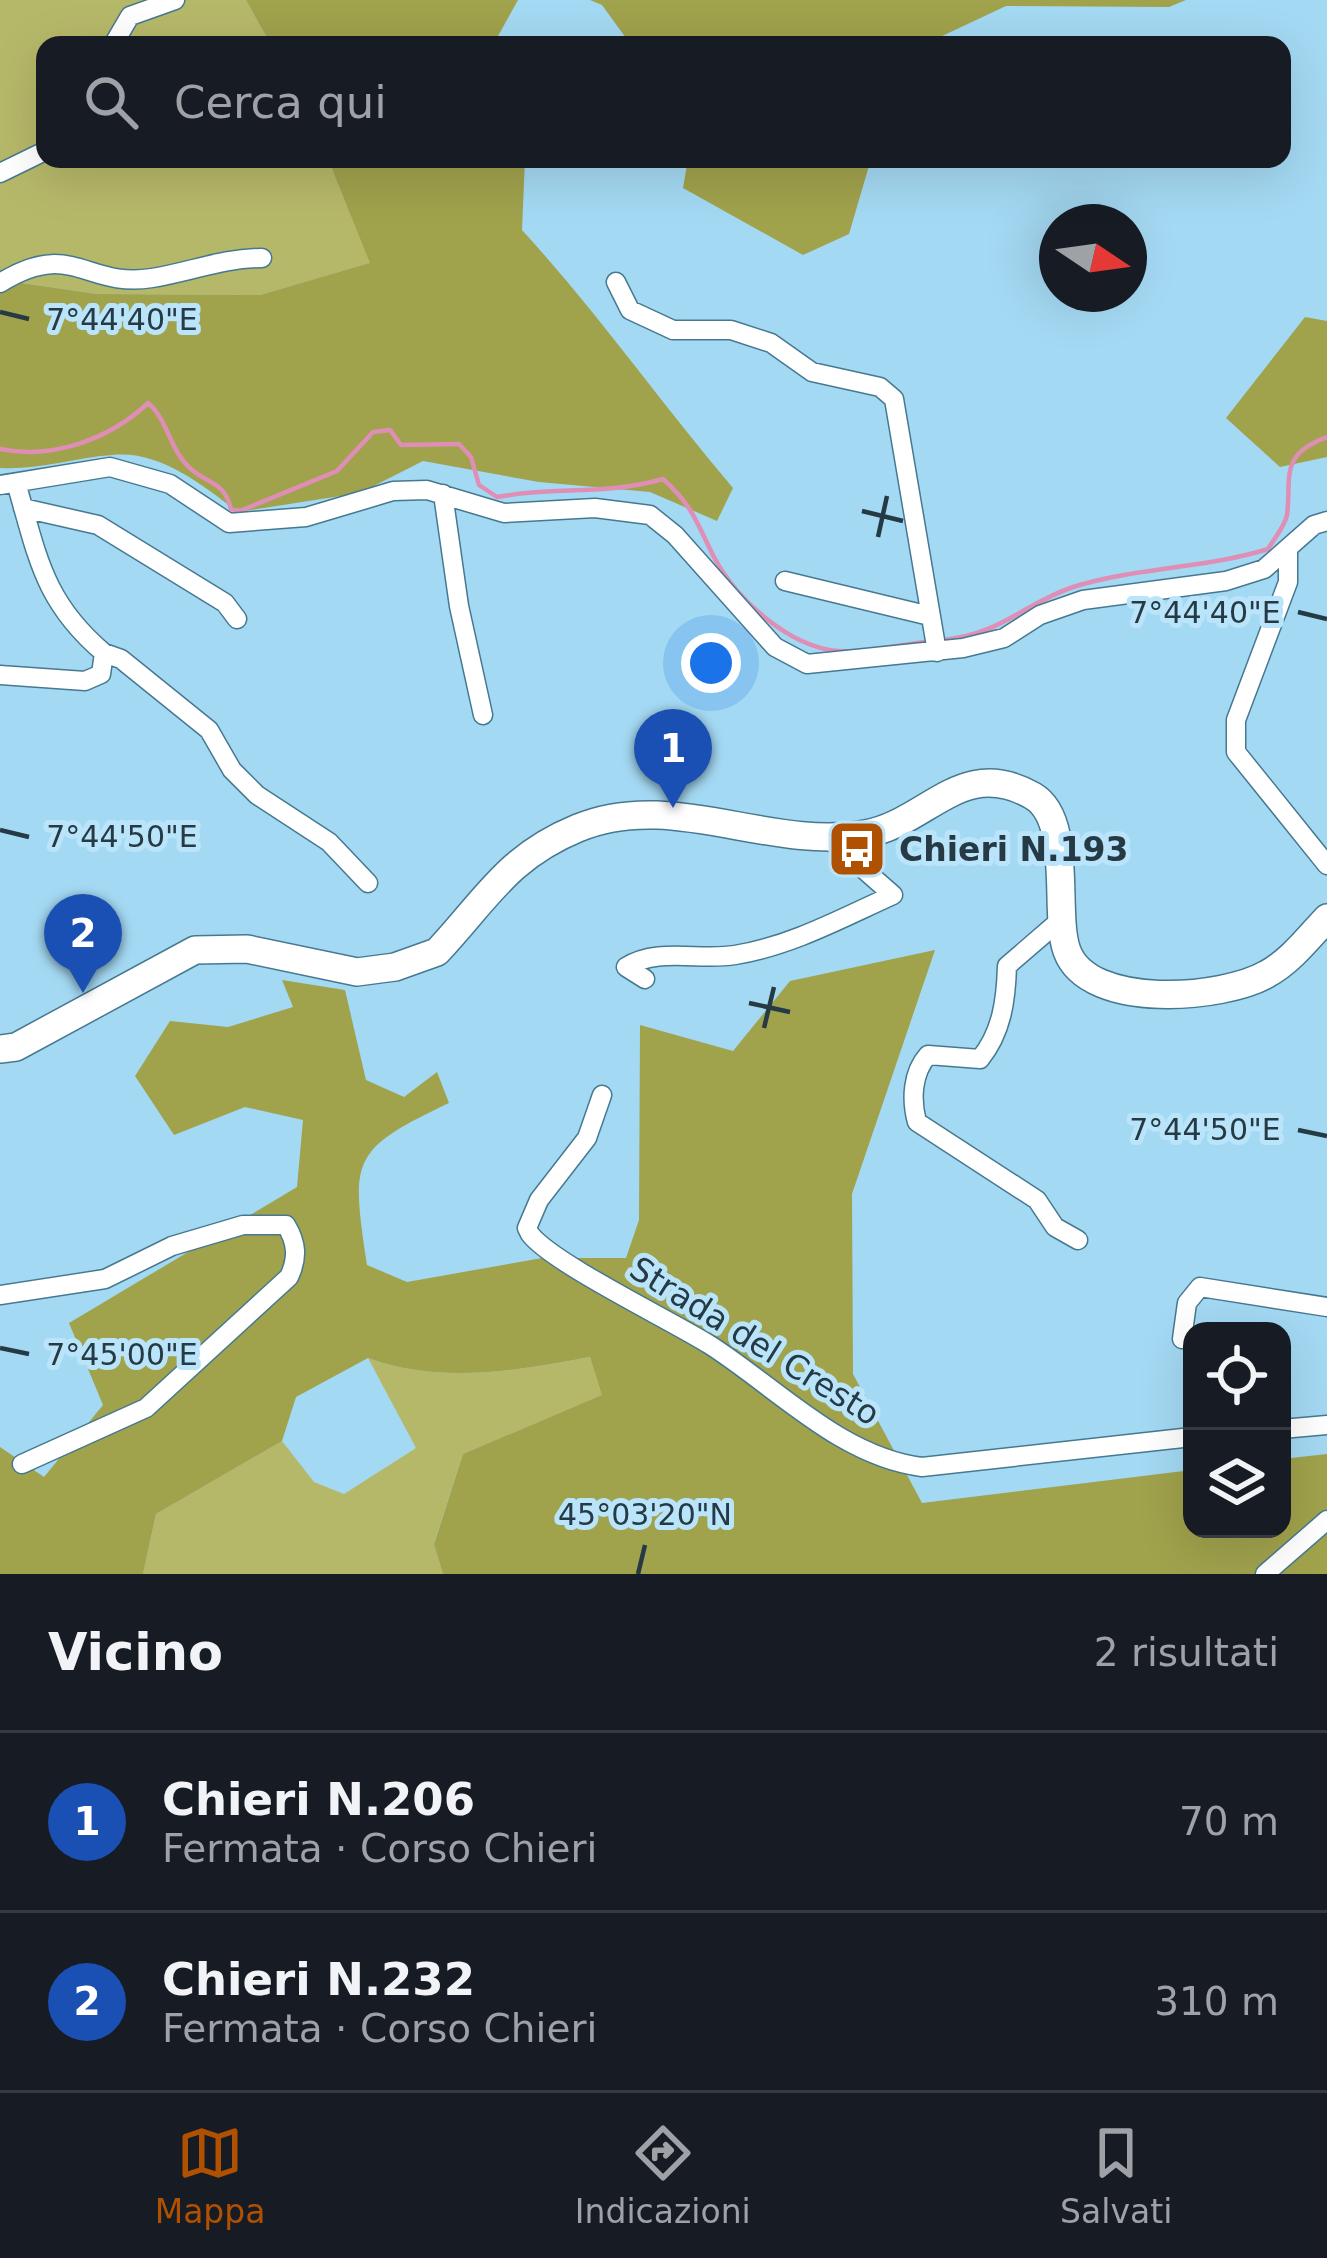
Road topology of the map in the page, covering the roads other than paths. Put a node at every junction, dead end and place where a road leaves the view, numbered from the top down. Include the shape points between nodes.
1 (175, 0) edge
2 (118, 36) edge
3 (36, 155) edge
4 (0, 173) edge
5 (262, 258) dead end
6 (616, 282) dead end
7 (0, 283) edge
8 (8, 485) edge
9 (442, 494) junction
10 (23, 508) junction
11 (1327, 521) edge
12 (1288, 548) junction
13 (785, 581) dead end
14 (237, 620) dead end
15 (931, 622) junction
16 (937, 650) junction
17 (104, 653) junction
18 (0, 675) edge
19 (483, 715) dead end
20 (827, 837) junction
21 (1327, 865) edge
22 (368, 883) dead end
23 (1065, 916) junction
24 (1327, 918) edge
25 (645, 979) dead end
26 (0, 1049) edge
27 (602, 1095) dead end
28 (1078, 1240) dead end
29 (0, 1295) edge
30 (1327, 1307) edge
31 (1182, 1339) dead end
32 (1327, 1425) edge
33 (1291, 1428) edge
34 (1183, 1438) edge
35 (22, 1463) dead end
36 (1327, 1520) edge
37 (1265, 1574) edge

1 - 2 street via 130,16
3 - 4 street
5 - 7 street via 148,279 30,264
6 - 15 street via 629,310 673,330 731,330 771,343 812,372 880,387 894,400
8 - 9 street via 110,467 170,484 230,523 307,518 393,491
8 - 10 street
9 - 16 street via 504,514 595,508 650,515 775,646 807,664
9 - 19 street
10 - 14 street via 98,525 225,603
10 - 17 street via 47,591
11 - 12 street
12 - 16 street via 1264,569 1226,581 1083,600 1004,638
12 - 21 street via 1288,583 1236,720 1236,752
13 - 15 street
15 - 16 street
17 - 18 street via 101,674 85,680
17 - 22 street via 209,730 257,795 329,842
20 - 23 main road via 870,833 978,781 1012,786 1039,799 1056,836
20 - 25 street via 892,895 776,946 731,956 642,957 626,967
20 - 26 main road via 646,814 582,825 516,860 437,952 418,960 357,972 248,949 195,950
23 - 24 main road via 1073,963 1135,994 1263,977
23 - 28 street via 1007,966 1002,1017 980,1059 928,1055 913,1106 917,1122 1037,1200 1055,1227
27 - 34 street, Strada del Cresto via 587,1138 539,1200 530,1234 713,1347 803,1414 900,1464 922,1467
29 - 35 street via 105,1279 172,1246 243,1225 286,1226 295,1239 289,1277 146,1408
30 - 31 street via 1200,1287 1187,1304
32 - 33 street
36 - 37 street

